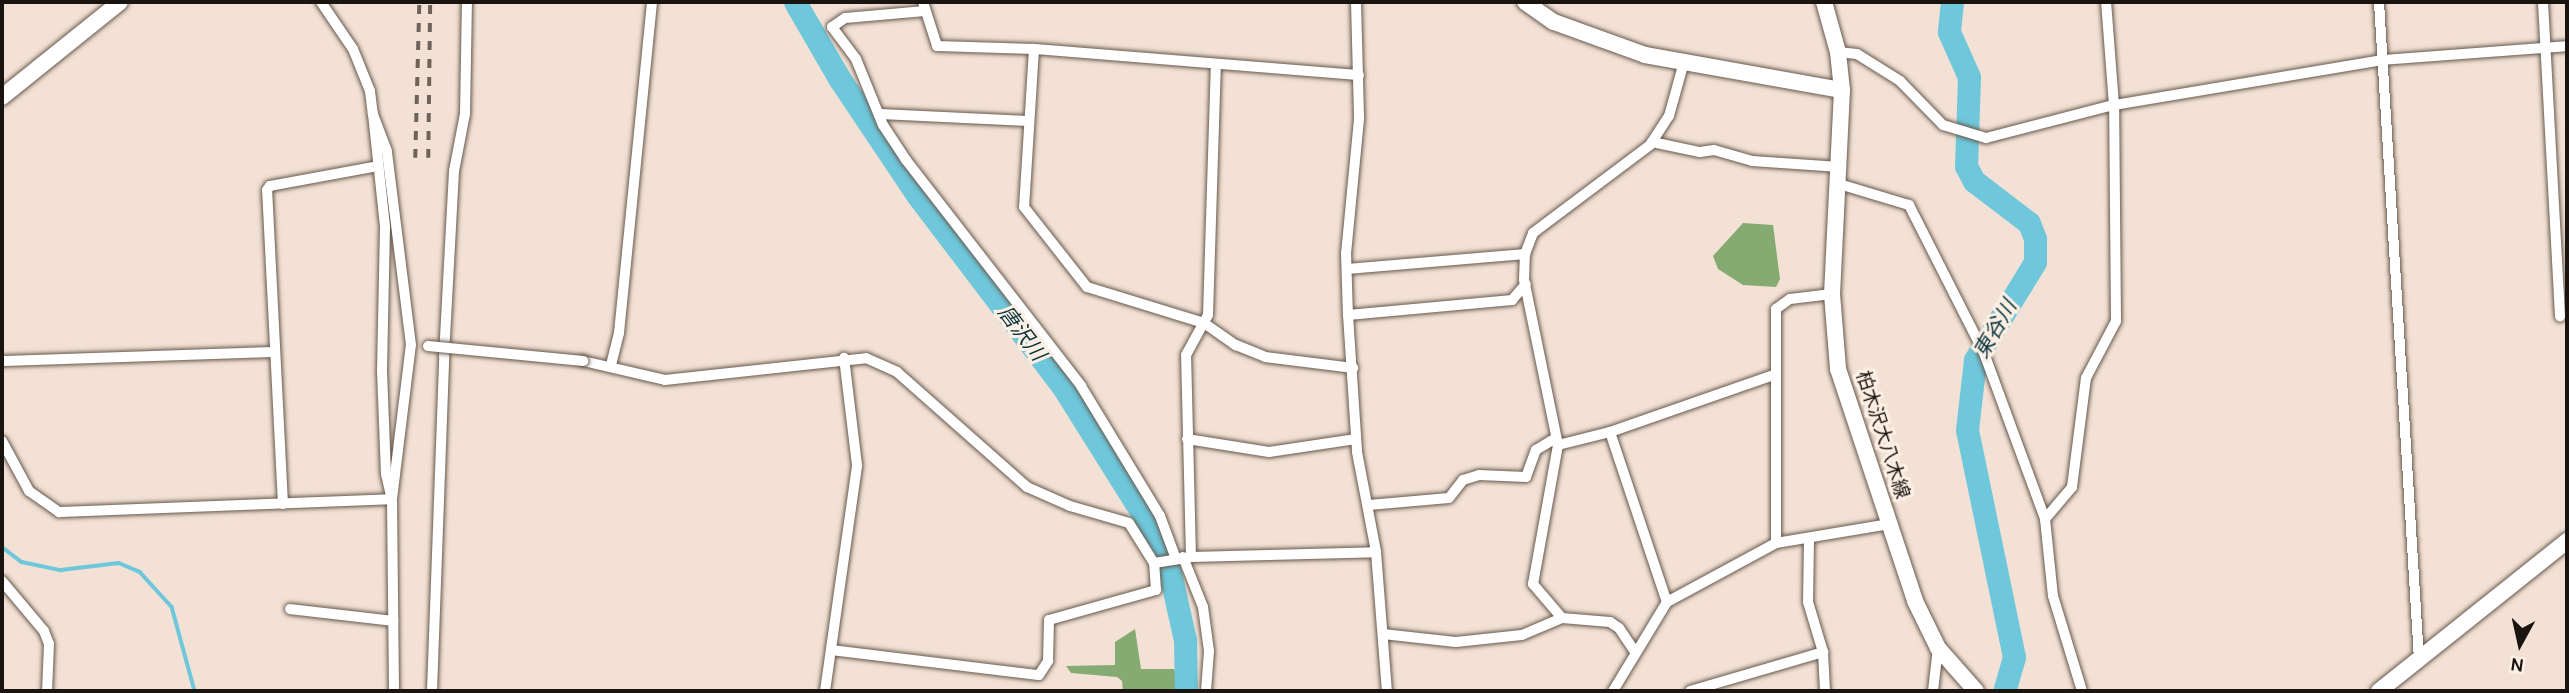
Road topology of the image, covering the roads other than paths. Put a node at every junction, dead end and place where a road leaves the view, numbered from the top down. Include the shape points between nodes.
1 (120, 2) edge
2 (321, 2) edge
3 (467, 2) edge
4 (652, 2) edge
5 (1356, 2) edge
6 (1525, 2) edge
7 (1824, 2) edge
8 (2106, 2) edge
9 (2379, 2) edge
10 (2543, 2) edge
11 (924, 6) edge
12 (2567, 46) edge
13 (2547, 48) junction
14 (1034, 49) junction
15 (1838, 52) junction
16 (2382, 60) junction
17 (1684, 62) junction
18 (1216, 65) junction
19 (1359, 75) junction
20 (1842, 90) junction
21 (2, 97) edge
22 (2113, 105) junction
23 (373, 114) junction
24 (880, 114) junction
25 (1028, 121) junction
26 (1652, 142) junction
27 (378, 166) junction
28 (1839, 175) junction
29 (1525, 254) junction
30 (1346, 269) junction
31 (1526, 285) junction
32 (1832, 294) junction
33 (1348, 315) junction
34 (2560, 317) dead end
35 (1204, 323) junction
36 (411, 345) junction
37 (275, 352) junction
38 (844, 358) junction
39 (2, 361) edge
40 (611, 365) junction
41 (1353, 368) junction
42 (1774, 375) junction
43 (1610, 432) junction
44 (1187, 439) junction
45 (1356, 439) junction
46 (2, 441) edge
47 (1557, 442) junction
48 (392, 499) junction
49 (283, 504) junction
50 (1369, 505) junction
51 (2045, 519) junction
52 (1889, 524) junction
53 (1809, 540) junction
54 (2567, 541) edge
55 (1776, 543) junction
56 (1376, 552) junction
57 (1181, 558) junction
58 (1155, 563) junction
59 (2, 583) edge
60 (1667, 602) junction
61 (290, 609) dead end
62 (1562, 618) junction
63 (393, 621) junction
64 (1383, 634) junction
65 (1938, 648) junction
66 (831, 650) junction
67 (1823, 652) junction
68 (1636, 653) junction
69 (2419, 659) junction
70 (2386, 689) edge
71 (47, 691) edge
72 (394, 691) edge
73 (432, 691) edge
74 (825, 691) edge
75 (1206, 691) edge
76 (1387, 691) edge
77 (1613, 691) edge
78 (1690, 691) edge
79 (1825, 691) edge
80 (1933, 691) edge
81 (1976, 691) edge
82 (2082, 691) edge

1 - 21 street
2 - 23 street via 353,49 370,91
3 - 73 street via 465,114 454,171 444,356
4 - 40 street via 619,333
5 - 19 street
6 - 17 street via 1554,22
7 - 15 street, 柏木沢大八木線
8 - 22 street
9 - 16 street
10 - 13 street
11 - 14 street via 937,46
11 - 24 street via 832,24 859,65
12 - 13 street
13 - 16 street
13 - 34 street
14 - 18 street
14 - 25 street
15 - 20 street, 柏木沢大八木線
15 - 22 street via 1857,54 1875,64 1900,81 1943,125 1976,138
16 - 22 street
16 - 69 street
17 - 20 street
17 - 26 street via 1669,116
18 - 19 street
18 - 35 street via 1209,314
19 - 30 street
20 - 28 street, 柏木沢大八木線
22 - 51 street via 2116,321 2086,378 2072,487
23 - 27 street
23 - 36 street via 387,151
24 - 25 street
24 - 57 street via 906,160 1081,386
25 - 35 street via 1024,207 1076,276 1104,295
26 - 28 street
26 - 29 street via 1533,233
27 - 37 street via 267,190
27 - 48 street via 385,227 385,454
28 - 32 street, 柏木沢大八木線
28 - 51 street via 1909,205 1984,353
29 - 30 street
29 - 31 street
30 - 33 street
31 - 33 street via 1513,300
31 - 47 street
32 - 42 street via 1790,299 1776,309
32 - 52 street, 柏木沢大八木線 via 1842,387
33 - 41 street
35 - 41 street via 1236,345 1265,357
35 - 44 street via 1186,355
36 - 40 street, bridge
36 - 48 street
37 - 39 street
37 - 49 street
38 - 40 street via 665,380
38 - 58 street via 866,358 897,372 1027,487 1070,506 1129,523
38 - 66 street via 857,466
41 - 45 street
42 - 43 street
42 - 55 street
43 - 47 street
43 - 60 street
44 - 45 street via 1269,452
44 - 57 street
45 - 50 street
46 - 49 street via 29,491 59,512
47 - 50 street via 1536,450 1526,477 1479,475 1462,480 1450,498
47 - 62 street via 1533,584
48 - 49 street
48 - 63 street
50 - 56 street
51 - 82 street via 2053,596
52 - 53 street
52 - 65 street, 柏木沢大八木線 via 1915,601
53 - 55 street
53 - 67 street via 1808,602
54 - 69 street
55 - 60 street
56 - 57 street
56 - 64 street
57 - 58 street
57 - 75 street via 1203,607 1209,651
58 - 66 street via 1157,590 1049,620 1048,661 1039,675
59 - 71 street via 44,631 49,644
60 - 68 street
61 - 63 street
62 - 64 street via 1522,635 1456,642
62 - 68 street via 1610,622
63 - 72 street
64 - 76 street
65 - 80 street
65 - 81 street, 柏木沢大八木線
66 - 74 street
67 - 78 street
67 - 79 street
68 - 77 street
69 - 70 street

